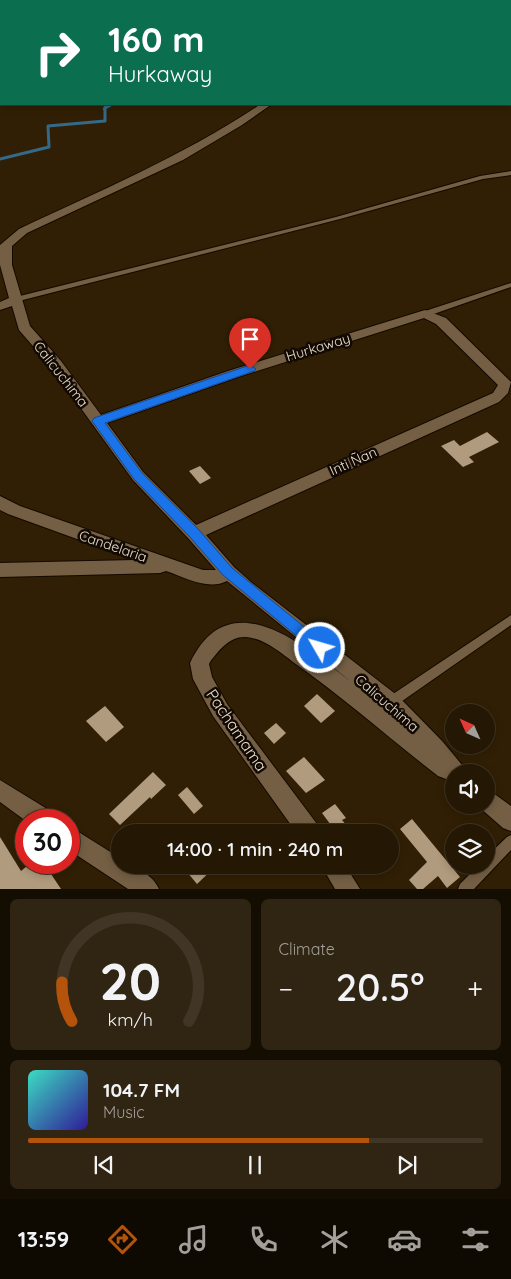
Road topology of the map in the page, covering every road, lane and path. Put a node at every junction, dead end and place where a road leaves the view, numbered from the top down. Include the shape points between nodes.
1 (266, 105) edge
2 (511, 173) edge
3 (511, 285) edge
4 (16, 300) junction
5 (0, 306) edge
6 (425, 314) junction
7 (98, 421) junction
8 (0, 502) edge
9 (194, 533) junction
10 (169, 566) junction
11 (0, 570) edge
12 (228, 572) junction
13 (511, 619) edge
14 (390, 702) junction
15 (447, 764) edge
16 (445, 768) edge
17 (0, 790) edge
18 (495, 807) edge
19 (28, 809) edge
20 (511, 820) edge
21 (303, 824) edge
22 (511, 841) edge
23 (80, 844) edge
24 (338, 874) edge
25 (148, 889) edge
26 (349, 889) edge
27 (465, 889) edge

1 - 4 street, Calicuchima via 241,123 188,152 24,231 6,245 6,265
2 - 4 lane via 482,177 338,218
3 - 6 lane, Hurkaway
4 - 5 street
4 - 7 street, Calicuchima via 24,327
6 - 7 street, Hurkaway via 233,374
6 - 9 street, Inti Ñan via 441,322 505,384 503,392 496,398
7 - 9 street, Calicuchima via 138,476
8 - 10 street, Candelaria via 14,510
9 - 12 street, Calicuchima
10 - 11 street
10 - 12 street, Candelaria via 211,578
12 - 14 street, Calicuchima
13 - 14 lane
14 - 15 street, Calicuchima
16 - 21 street, Pachamama via 416,748 347,689 276,640 252,630 231,631 207,649 199,664 203,679 220,710
17 - 19 street
18 - 20 street
22 - 27 lane
23 - 25 street
24 - 26 street

